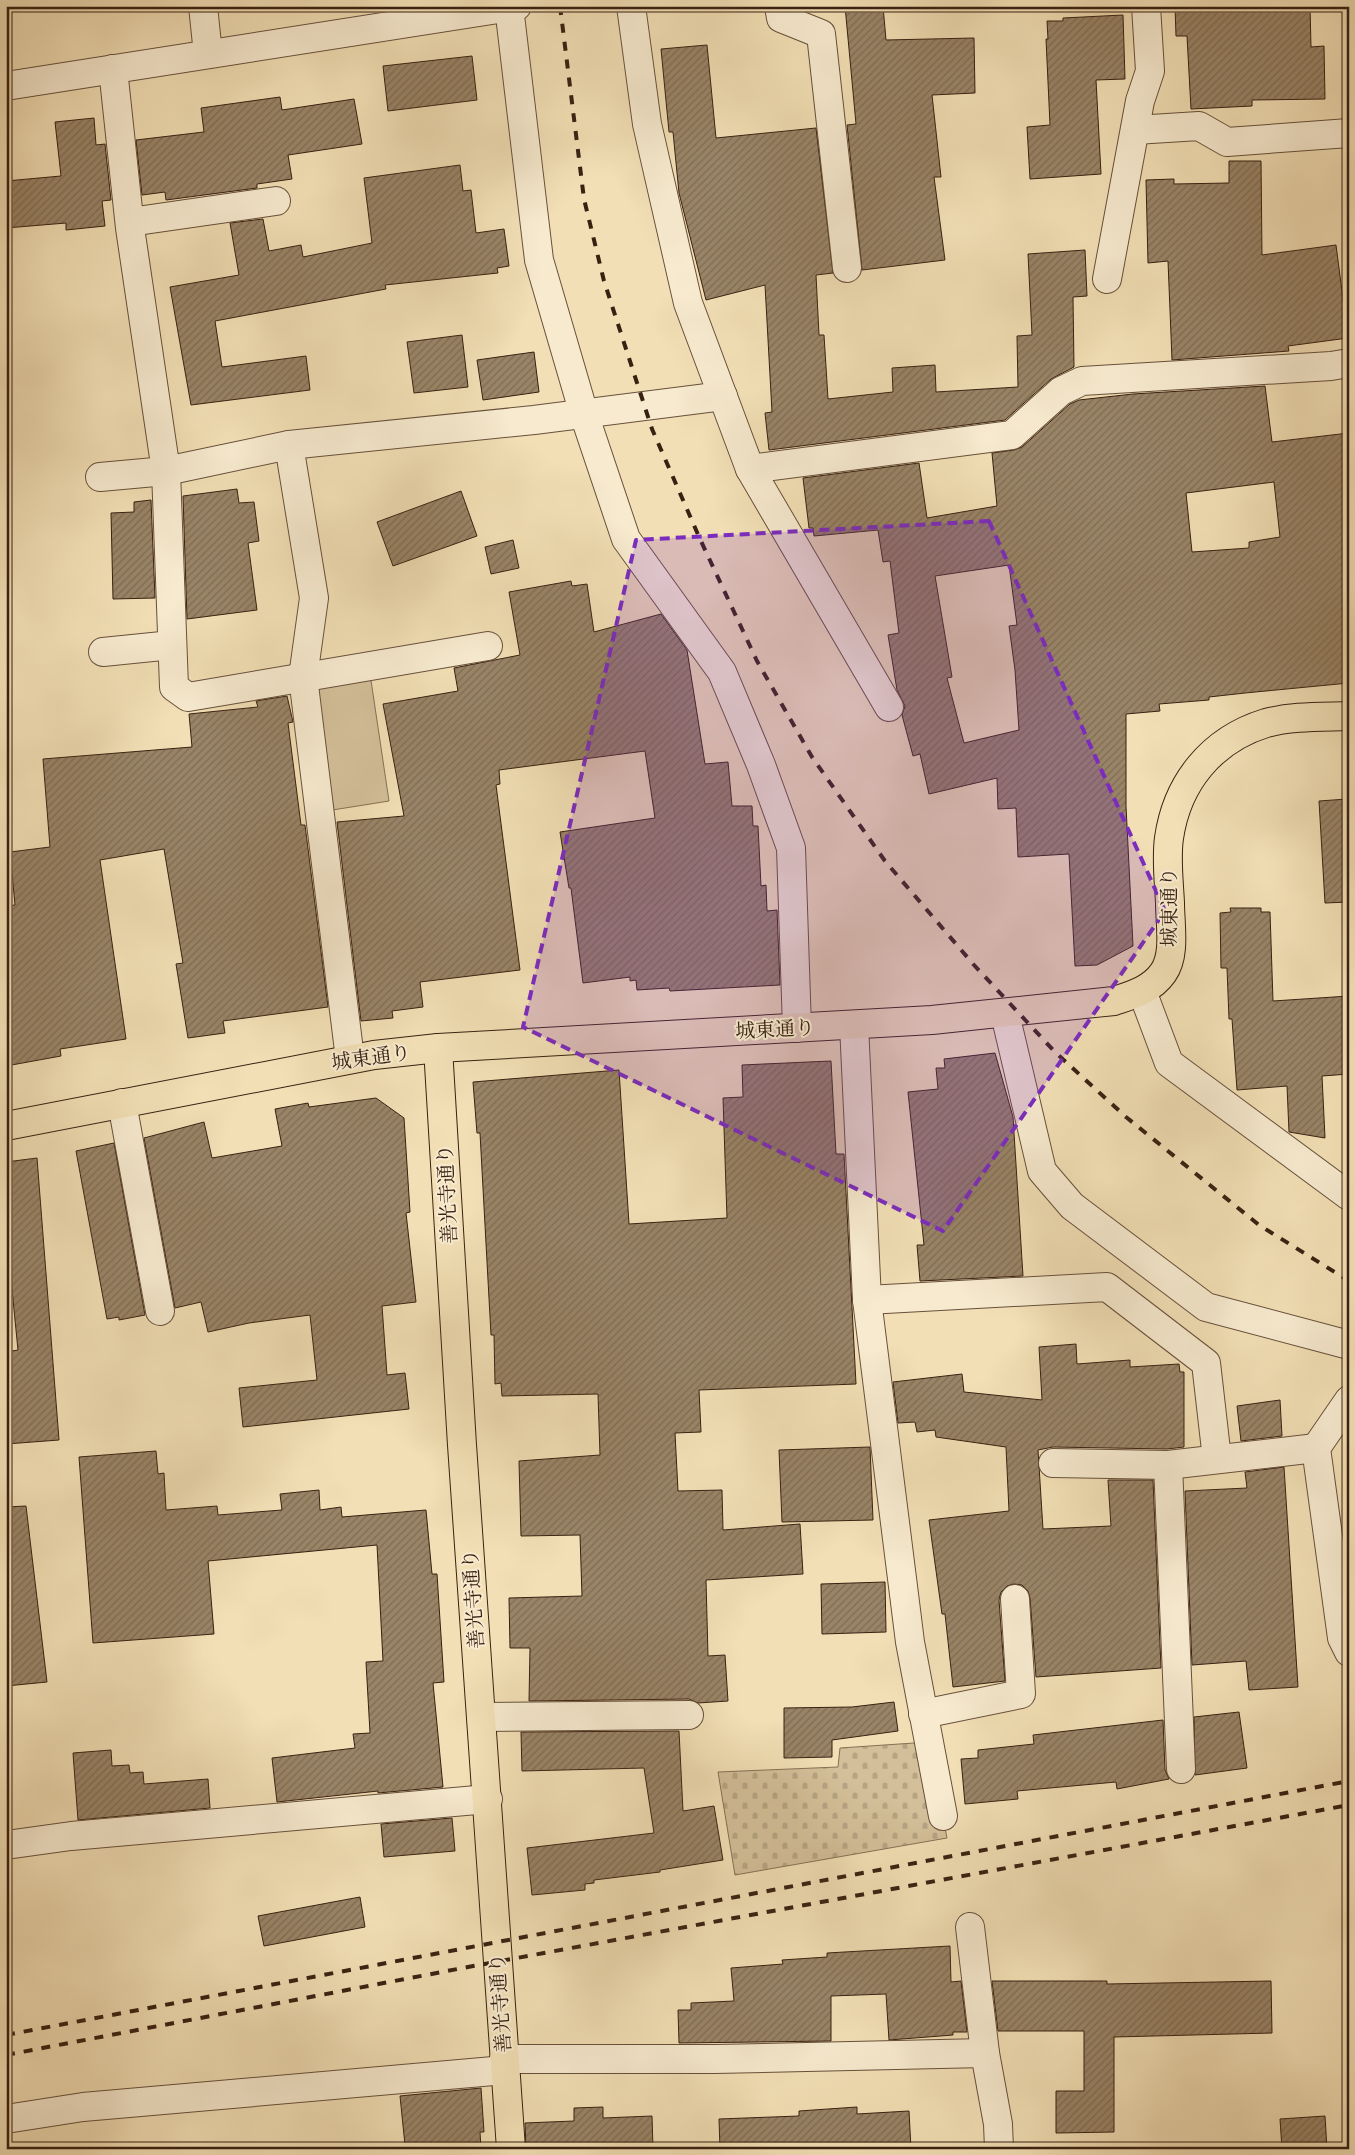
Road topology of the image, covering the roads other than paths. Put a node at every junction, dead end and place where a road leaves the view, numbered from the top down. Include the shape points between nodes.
1 (203, 6) edge
2 (631, 6) edge
3 (779, 6) edge
4 (1146, 6) edge
5 (513, 7) edge
6 (208, 54) junction
7 (113, 69) junction
8 (6, 86) edge
9 (1135, 130) junction
10 (1349, 133) edge
11 (276, 201) dead end
12 (130, 222) junction
13 (847, 268) dead end
14 (1107, 279) dead end
15 (1349, 363) edge
16 (723, 396) junction
17 (584, 414) junction
18 (289, 445) junction
19 (750, 468) junction
20 (166, 471) junction
21 (100, 478) dead end
22 (172, 645) junction
23 (488, 646) dead end
24 (103, 652) dead end
25 (303, 678) junction
26 (889, 706) dead end
27 (1349, 716) edge
28 (1142, 991) junction
29 (1005, 1014) junction
30 (854, 1025) junction
31 (797, 1028) junction
32 (438, 1048) junction
33 (350, 1059) junction
34 (122, 1103) junction
35 (6, 1126) edge
36 (1349, 1196) edge
37 (867, 1300) junction
38 (160, 1311) dead end
39 (1349, 1345) edge
40 (1349, 1400) edge
41 (1316, 1448) junction
42 (1217, 1459) junction
43 (1053, 1464) dead end
44 (1168, 1465) junction
45 (1015, 1598) dead end
46 (1349, 1652) edge
47 (923, 1714) junction
48 (690, 1716) dead end
49 (481, 1717) junction
50 (1181, 1769) dead end
51 (488, 1799) junction
52 (943, 1816) dead end
53 (6, 1845) edge
54 (970, 1926) dead end
55 (984, 2052) junction
56 (505, 2065) junction
57 (6, 2119) edge
58 (511, 2149) edge
59 (999, 2149) edge

1 - 6 street
2 - 16 street via 647,124 688,303
3 - 13 street via 781,18 821,34
4 - 9 street via 1150,71
5 - 6 street
5 - 17 street via 539,260
6 - 7 street
7 - 8 street
7 - 12 street
9 - 10 street via 1199,126 1227,142
9 - 14 street
11 - 12 street
12 - 20 street
15 - 19 street via 1082,381 1061,391 1012,435
16 - 17 street
16 - 19 street
17 - 18 street
17 - 31 street via 626,539 722,672 761,765 790,848
18 - 20 street
18 - 25 street via 314,598
19 - 26 street
20 - 21 street
20 - 22 street
22 - 24 street
22 - 25 street via 174,687 188,697
23 - 25 street
25 - 33 street
27 - 28 main road, 城東通り via 1266,724 1233,738 1207,756 1189,781 1176,810 1169,839 1170,953 1164,972
28 - 29 main road, 城東通り via 1114,1001
28 - 36 street via 1169,1063
29 - 30 main road, 城東通り
29 - 39 street via 1042,1171 1072,1206 1206,1307
30 - 31 main road, 城東通り
30 - 37 street
31 - 32 main road, 城東通り
32 - 33 main road, 城東通り
32 - 49 main road, 善光寺通り
33 - 34 main road, 城東通り
34 - 35 main road, 城東通り
34 - 38 street
37 - 42 street via 1107,1288 1206,1363
37 - 47 street via 910,1642
40 - 41 street
41 - 42 street
41 - 46 street via 1342,1638
42 - 44 street
43 - 44 street
44 - 50 street
45 - 47 street via 1021,1694
47 - 52 street
48 - 49 street
49 - 51 main road, 善光寺通り
51 - 53 street via 71,1836
51 - 56 main road, 善光寺通り
54 - 55 street
55 - 56 street
55 - 59 street via 998,2124
56 - 57 street via 83,2107
56 - 58 main road, 善光寺通り

